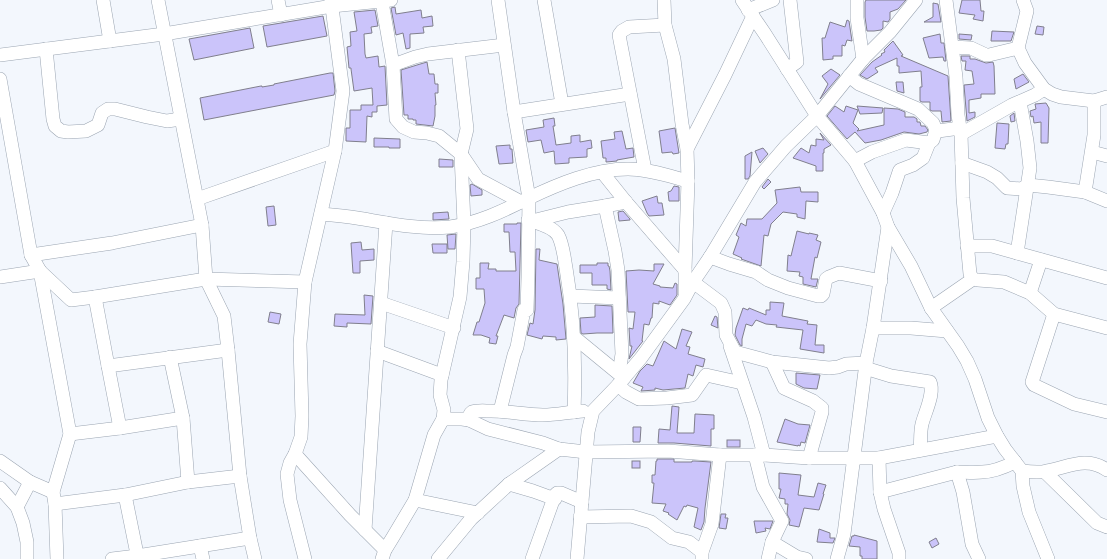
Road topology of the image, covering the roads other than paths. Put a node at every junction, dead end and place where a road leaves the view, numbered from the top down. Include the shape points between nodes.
1 (103, 0) edge
2 (158, 0) edge
3 (278, 0) edge
4 (498, 0) edge
5 (544, 0) edge
6 (664, 0) edge
7 (773, 0) edge
8 (790, 0) edge
9 (857, 0) edge
10 (916, 0) edge
11 (946, 0) edge
12 (1023, 0) edge
13 (387, 1) edge
14 (331, 3) edge
15 (748, 9) edge
16 (281, 15) junction
17 (665, 24) junction
18 (164, 34) junction
19 (110, 41) junction
20 (504, 45) junction
21 (952, 47) junction
22 (1018, 48) junction
23 (46, 49) junction
24 (458, 50) junction
25 (0, 55) edge
26 (863, 59) junction
27 (393, 66) junction
28 (787, 68) junction
29 (849, 76) junction
30 (0, 79) edge
31 (1044, 89) junction
32 (630, 94) junction
33 (1107, 97) edge
34 (1094, 101) junction
35 (1020, 102) junction
36 (562, 104) junction
37 (514, 112) junction
38 (817, 116) junction
39 (180, 118) junction
40 (936, 130) junction
41 (960, 131) junction
42 (930, 143) junction
43 (687, 149) junction
44 (335, 150) junction
45 (1092, 152) junction
46 (461, 154) junction
47 (1107, 156) edge
48 (855, 161) junction
49 (962, 163) junction
50 (645, 170) junction
51 (602, 172) junction
52 (688, 181) junction
53 (1028, 185) junction
54 (1085, 192) junction
55 (197, 200) junction
56 (525, 200) junction
57 (1107, 201) edge
58 (626, 202) junction
59 (605, 206) junction
60 (883, 213) junction
61 (321, 214) junction
62 (530, 220) junction
63 (386, 223) junction
64 (464, 224) junction
65 (202, 225) junction
66 (888, 228) junction
67 (967, 246) junction
68 (1017, 254) junction
69 (31, 255) junction
70 (710, 257) junction
71 (1041, 260) junction
72 (685, 270) junction
73 (40, 271) junction
74 (0, 277) edge
75 (1107, 278) edge
76 (206, 279) junction
77 (973, 279) junction
78 (881, 281) junction
79 (305, 282) junction
80 (693, 282) junction
81 (1030, 293) junction
82 (571, 296) junction
83 (685, 296) junction
84 (96, 297) junction
85 (619, 298) junction
86 (381, 303) junction
87 (931, 308) junction
88 (1054, 314) junction
89 (454, 328) junction
90 (873, 328) junction
91 (1107, 328) edge
92 (947, 331) junction
93 (726, 334) junction
94 (574, 337) junction
95 (228, 350) junction
96 (378, 351) junction
97 (170, 357) junction
98 (772, 362) junction
99 (866, 365) junction
100 (108, 366) junction
101 (442, 375) junction
102 (621, 379) junction
103 (742, 383) junction
104 (500, 411) junction
105 (593, 411) junction
106 (574, 412) junction
107 (1107, 412) edge
108 (183, 418) junction
109 (443, 418) junction
110 (469, 420) junction
111 (120, 428) junction
112 (70, 434) junction
113 (996, 436) junction
114 (558, 449) junction
115 (920, 450) junction
116 (586, 452) junction
117 (295, 454) junction
118 (720, 455) junction
119 (759, 455) junction
120 (809, 458) junction
121 (854, 458) junction
122 (879, 458) junction
123 (0, 461) edge
124 (1019, 467) junction
125 (1107, 470) edge
126 (957, 472) junction
127 (1046, 472) junction
128 (240, 476) junction
129 (30, 482) junction
130 (188, 482) junction
131 (509, 484) junction
132 (0, 488) edge
133 (880, 492) junction
134 (125, 495) junction
135 (54, 498) junction
136 (555, 499) junction
137 (415, 500) junction
138 (582, 502) junction
139 (17, 507) junction
140 (478, 513) junction
141 (580, 517) junction
142 (1107, 527) edge
143 (365, 530) junction
144 (250, 538) junction
145 (772, 542) junction
146 (200, 546) junction
147 (384, 555) edge
148 (702, 555) edge
149 (901, 557) edge
150 (138, 558) edge
151 (800, 558) edge
152 (27, 559) edge
153 (57, 559) edge
154 (112, 559) edge
155 (203, 559) edge
156 (255, 559) edge
157 (305, 559) edge
158 (438, 559) edge
159 (532, 559) edge
160 (577, 559) edge
161 (768, 559) edge
162 (837, 559) edge
163 (979, 559) edge
164 (1048, 559) edge

1 - 19 street
2 - 18 street
3 - 16 street
4 - 20 street
5 - 36 street
6 - 17 street
7 - 15 street
8 - 28 street via 797,62
9 - 26 street
10 - 26 street via 890,32
11 - 21 street
12 - 22 street via 1027,11
13 - 14 street
13 - 27 street
14 - 16 street
14 - 44 street via 343,91
15 - 28 street
15 - 43 street via 725,75
16 - 18 street
17 - 32 street via 629,27 619,35
17 - 43 street via 674,59
18 - 19 street
18 - 39 street
19 - 23 street
20 - 24 street
20 - 37 street
21 - 22 street via 971,48 989,55
21 - 41 street
22 - 31 street via 1025,63
23 - 25 street
23 - 39 street via 53,119 55,126 61,130 86,131 98,124 102,113 115,108 167,121
24 - 27 street via 415,57
24 - 46 street via 467,129
26 - 29 street
27 - 46 street via 396,119 403,127 414,132 439,136
28 - 38 street
29 - 38 street
29 - 40 street via 859,84 918,109 933,123
30 - 69 street
31 - 34 street via 1062,97
31 - 35 street
32 - 36 street
32 - 50 street
33 - 34 street
34 - 45 street
35 - 41 street
35 - 53 street via 1030,168
36 - 37 street
37 - 56 street
38 - 48 street
38 - 70 street via 786,146 755,182
39 - 55 street
40 - 41 street
40 - 42 street
41 - 49 street
42 - 48 street via 906,140
42 - 60 street via 919,162 900,170
43 - 52 street
44 - 55 street
44 - 61 street
45 - 47 street
45 - 54 street
46 - 56 street via 478,179
46 - 64 street
48 - 60 street
49 - 53 street via 987,172 1007,188 1022,189
49 - 67 street
50 - 51 street
50 - 52 street
51 - 56 street via 580,177
51 - 58 street
52 - 72 street
53 - 54 street
53 - 68 street
54 - 57 street
55 - 65 street
56 - 62 street
56 - 64 street via 497,214
58 - 59 street
58 - 72 street
59 - 62 street
59 - 85 street via 618,270
60 - 66 street
61 - 63 street
61 - 79 street
62 - 82 street via 554,230 558,235
62 - 104 street via 527,310 524,310
63 - 64 street via 428,228
63 - 86 street
64 - 89 street via 460,297
65 - 69 street via 112,243
65 - 76 street
66 - 78 street
66 - 87 street
67 - 68 street via 992,246
67 - 77 street via 970,274
68 - 71 street
69 - 73 street
70 - 78 street via 756,272 788,288 818,296 823,294 826,279 839,273
70 - 80 street
71 - 75 street
71 - 81 street
72 - 83 street
73 - 74 street
73 - 84 street via 71,300
73 - 112 street
76 - 79 street
76 - 84 street
76 - 95 street via 224,316
77 - 81 street via 1004,282
77 - 87 street
78 - 90 street
79 - 117 street via 300,344 301,437
80 - 83 street
80 - 93 street via 721,303 725,312
81 - 88 street
82 - 85 street
82 - 94 street
83 - 102 street via 641,358
84 - 100 street
85 - 102 street
86 - 89 street
86 - 96 street
87 - 92 street
88 - 91 street
88 - 107 street via 1032,382 1074,404
89 - 101 street
90 - 92 street
90 - 99 street
92 - 113 street via 976,379
93 - 98 street via 735,352
93 - 103 street
94 - 102 street
94 - 106 street
95 - 97 street
95 - 128 street
96 - 101 street
96 - 143 street
97 - 100 street
97 - 108 street
98 - 99 street via 829,368 846,364
98 - 120 street via 784,388 822,408
99 - 115 street via 891,376 928,381 931,384 932,389 921,426
99 - 121 street
100 - 111 street
101 - 109 street via 440,395 444,410
102 - 103 street via 626,392 639,398 692,395 706,375
102 - 105 street
103 - 119 street via 754,417
104 - 106 street via 541,415
104 - 110 street via 472,412
105 - 106 street
105 - 116 street
108 - 111 street
108 - 130 street
109 - 110 street
109 - 137 street via 434,435
110 - 114 street via 488,429
111 - 112 street
112 - 135 street
113 - 115 street
113 - 124 street
114 - 116 street
114 - 131 street
115 - 122 street
116 - 118 street via 668,451
116 - 138 street
117 - 143 street
117 - 157 street via 287,474 290,500
118 - 119 street
118 - 148 street via 712,524
119 - 120 street
119 - 145 street via 763,487 782,521
120 - 121 street
121 - 122 street
121 - 162 street via 844,534
122 - 133 street
123 - 129 street
124 - 126 street
124 - 127 street
124 - 164 street via 1029,512
125 - 127 street via 1090,463 1078,463
126 - 133 street
126 - 163 street via 972,544
127 - 142 street via 1097,523
128 - 130 street
128 - 144 street
129 - 135 street
129 - 139 street
130 - 134 street
131 - 136 street
131 - 140 street
132 - 139 street
133 - 149 street
134 - 135 street
134 - 150 street
135 - 153 street
136 - 138 street via 557,493 561,493
136 - 159 street
137 - 140 street
137 - 147 street
138 - 141 street
139 - 152 street via 27,542
140 - 158 street
141 - 148 street via 631,516 651,522 672,538 689,542
141 - 160 street
143 - 147 street
144 - 146 street
144 - 156 street
145 - 151 street
145 - 161 street
146 - 150 street
146 - 155 street
150 - 154 street

